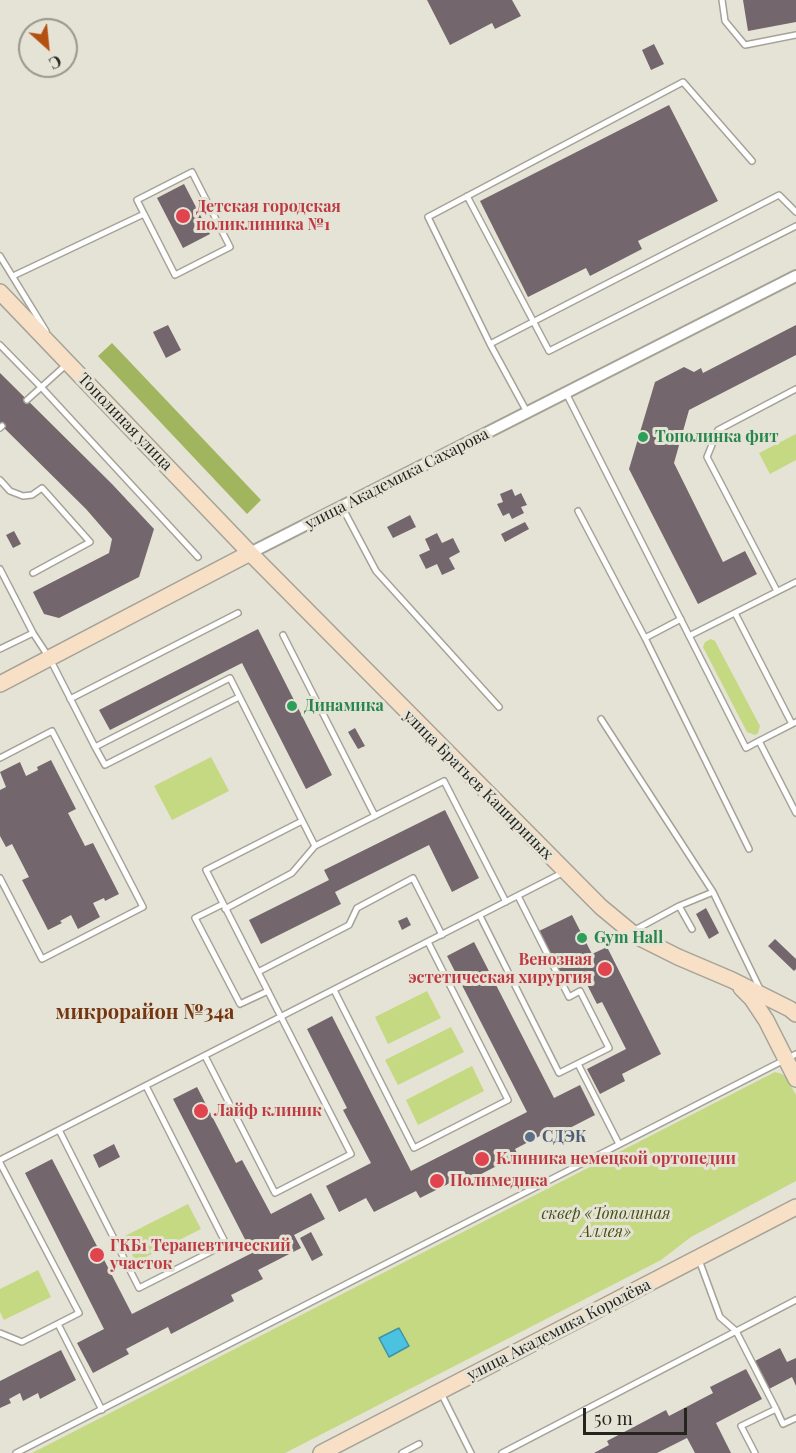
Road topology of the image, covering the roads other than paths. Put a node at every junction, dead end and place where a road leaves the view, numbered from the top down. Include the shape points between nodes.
1 (722, 0) edge
2 (796, 35) edge
3 (753, 160) dead end
4 (467, 196) junction
5 (796, 212) edge
6 (144, 214) junction
7 (796, 226) edge
8 (0, 256) edge
9 (13, 276) junction
10 (796, 276) edge
11 (0, 292) edge
12 (534, 321) junction
13 (490, 344) junction
14 (0, 345) edge
15 (57, 351) junction
16 (69, 363) junction
17 (42, 387) junction
18 (796, 389) edge
19 (566, 393) junction
20 (27, 400) dead end
21 (527, 412) junction
22 (0, 480) edge
23 (342, 507) junction
24 (578, 511) dead end
25 (250, 553) junction
26 (198, 557) dead end
27 (0, 569) edge
28 (33, 573) dead end
29 (796, 582) edge
30 (777, 591) junction
31 (238, 613) dead end
32 (735, 613) junction
33 (681, 619) junction
34 (33, 633) junction
35 (283, 635) dead end
36 (689, 636) junction
37 (645, 638) junction
38 (0, 650) edge
39 (50, 659) junction
40 (0, 684) edge
41 (239, 697) junction
42 (70, 699) junction
43 (499, 707) dead end
44 (602, 718) dead end
45 (794, 723) edge
46 (759, 741) junction
47 (95, 747) junction
48 (0, 758) edge
49 (796, 813) edge
50 (375, 816) junction
51 (302, 821) junction
52 (315, 846) junction
53 (748, 849) dead end
54 (564, 872) junction
55 (0, 878) edge
56 (712, 892) junction
57 (518, 896) junction
58 (506, 902) junction
59 (224, 906) junction
60 (679, 906) junction
61 (480, 916) junction
62 (692, 929) dead end
63 (631, 932) junction
64 (442, 935) junction
65 (428, 942) junction
66 (258, 972) junction
67 (732, 980) junction
68 (334, 990) junction
69 (268, 992) junction
70 (763, 995) junction
71 (796, 1014) edge
72 (281, 1017) junction
73 (205, 1056) junction
74 (791, 1057) edge
75 (578, 1064) junction
76 (796, 1079) edge
77 (146, 1086) junction
78 (59, 1130) junction
79 (620, 1144) junction
80 (0, 1162) edge
81 (796, 1207) edge
82 (699, 1258) junction
83 (796, 1300) edge
84 (58, 1324) junction
85 (736, 1331) junction
86 (0, 1333) edge
87 (441, 1391) junction
88 (776, 1409) junction
89 (102, 1410) junction
90 (796, 1418) edge
91 (419, 1444) dead end
92 (16, 1453) edge
93 (321, 1453) edge
94 (402, 1453) edge
95 (471, 1453) edge
96 (502, 1453) edge
97 (755, 1453) edge

1 - 2 lane via 725,21 745,45
3 - 4 lane via 683,82
4 - 12 lane
4 - 13 lane via 428,217
5 - 12 lane via 779,195
6 - 6 lane via 175,275 230,247 192,172 137,200
6 - 9 lane
7 - 12 lane via 549,351
8 - 9 lane
9 - 15 lane
10 - 19 street, улица Академика Сахарова
11 - 15 main road, Тополиная улица
12 - 13 lane
13 - 21 lane
14 - 17 lane
15 - 16 main road, Тополиная улица
16 - 17 lane
16 - 25 main road, Тополиная улица
17 - 20 lane
17 - 26 lane
18 - 30 lane via 718,430 707,458
19 - 21 street, улица Академика Сахарова
19 - 33 lane
21 - 23 street, улица Академика Сахарова
22 - 28 lane via 10,491 23,496 42,488 90,542
23 - 25 street, улица Академика Сахарова
23 - 43 lane via 376,571
24 - 37 lane
25 - 39 main road, улица Академика Сахарова
25 - 54 main road, улица Братьев Кашириных
27 - 34 lane
29 - 30 lane
30 - 32 lane
31 - 42 lane
32 - 36 lane
32 - 45 lane
33 - 36 lane
33 - 37 lane
34 - 38 lane
34 - 39 lane
35 - 50 lane
36 - 46 lane via 746,748
37 - 53 lane
39 - 40 main road, улица Академика Сахарова
39 - 42 lane
41 - 47 lane via 105,765
41 - 47 lane via 230,678
41 - 51 lane
42 - 47 lane
44 - 56 lane
45 - 46 lane
46 - 49 lane
48 - 55 lane via 52,731 143,907 42,959
50 - 52 lane
50 - 58 lane via 444,781
51 - 52 lane
51 - 59 lane via 206,870
52 - 59 lane via 292,873
54 - 57 lane
54 - 63 main road, улица Братьев Кашириных
56 - 60 lane
56 - 70 lane
57 - 58 lane
57 - 75 lane via 569,997 580,991 609,1048
58 - 61 lane
59 - 66 lane
59 - 69 lane via 195,918 240,1004
60 - 62 lane
60 - 63 lane
61 - 64 lane
61 - 75 lane via 559,1073
63 - 67 main road, улица Братьев Кашириных
64 - 65 lane
64 - 66 lane via 413,878 357,908 349,925
65 - 68 lane
65 - 68 lane via 508,1100 414,1148
66 - 69 lane
67 - 70 main road, улица Братьев Кашириных
67 - 74 main road, улица Братьев Кашириных via 752,999
68 - 72 lane
69 - 72 lane
70 - 71 main road, улица Братьев Кашириных
72 - 73 lane
72 - 73 lane via 351,1154 275,1193
73 - 77 lane
74 - 76 main road, улица Братьев Кашириных
74 - 79 lane
75 - 79 lane
77 - 78 lane
77 - 78 lane via 226,1244 139,1288
78 - 80 lane
79 - 89 lane
80 - 84 lane via 79,1313
81 - 82 main road, улица Академика Королёва
82 - 85 lane via 720,1317
82 - 87 main road, улица Академика Королёва
83 - 85 lane
84 - 86 lane via 22,1342
84 - 89 lane
85 - 88 lane
85 - 96 lane
87 - 93 main road, улица Академика Королёва
87 - 95 lane
88 - 90 lane via 783,1424
88 - 97 lane via 741,1426
89 - 92 lane
91 - 94 lane

